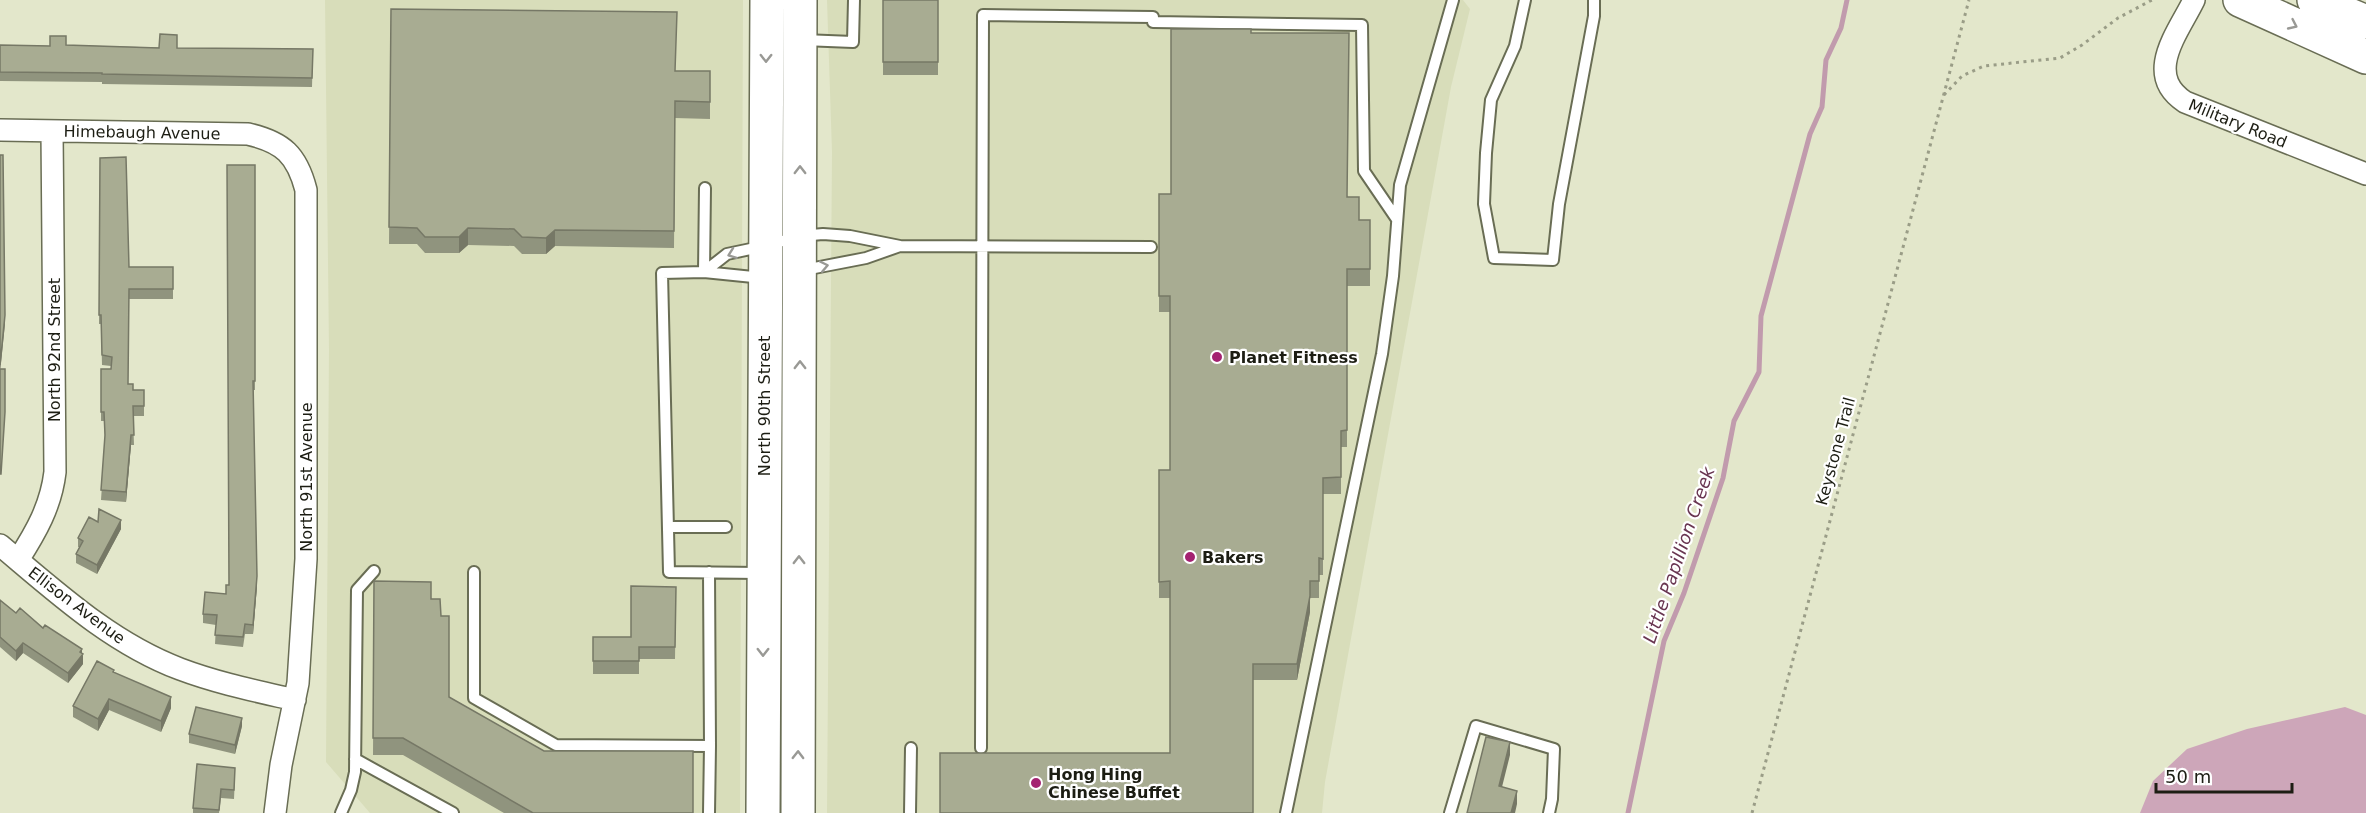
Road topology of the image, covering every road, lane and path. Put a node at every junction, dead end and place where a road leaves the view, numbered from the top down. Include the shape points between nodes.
1 (767, 0) edge
2 (800, 0) edge
3 (854, 0) edge
4 (1453, 0) edge
5 (1525, 0) edge
6 (1594, 0) edge
7 (1969, 0) edge
8 (2152, 0) edge
9 (2194, 0) edge
10 (2240, 0) edge
11 (2314, 0) edge
12 (2366, 22) edge
13 (800, 40) junction
14 (2366, 57) edge
15 (1943, 96) junction
16 (0, 130) edge
17 (52, 131) junction
18 (282, 146) joint
19 (2366, 174) edge
20 (705, 188) dead end
21 (1396, 218) junction
22 (800, 236) junction
23 (900, 246) junction
24 (982, 246) junction
25 (1151, 247) dead end
26 (779, 269) junction
27 (704, 272) junction
28 (668, 527) junction
29 (726, 527) dead end
30 (0, 546) edge
31 (18, 561) junction
32 (374, 572) dead end
33 (474, 572) dead end
34 (709, 572) junction
35 (763, 573) junction
36 (295, 700) junction
37 (799, 702) junction
38 (710, 746) junction
39 (911, 748) dead end
40 (981, 748) dead end
41 (355, 759) junction
42 (275, 813) edge
43 (341, 813) edge
44 (453, 813) edge
45 (709, 813) edge
46 (763, 813) edge
47 (798, 813) edge
48 (910, 813) edge
49 (1286, 813) edge
50 (1450, 813) edge
51 (1549, 813) edge
52 (1752, 813) edge

1 -> 26 main road, North 90th Street
2 - 13 main road, North 90th Street
3 - 13 lane via 853,42
4 - 21 lane via 1408,152
5 - 6 lane via 1515,46 1491,100 1484,204 1494,258 1553,260
7 - 15 path, Keystone Trail
8 - 15 path via 2060,58 1984,66 1962,76
9 - 19 street, Military Road via 2166,55 2164,73 2175,95
10 -> 14 main road
11 - 12 main road
22 -> 13 main road, North 90th Street
15 - 52 path, Keystone Trail
16 - 17 street, Himebaugh Avenue
17 - 18 street, Himebaugh Avenue via 240,133
17 - 31 street, North 92nd Street via 55,472 48,505
18 - 36 street, North 91st Avenue via 297,163 306,190 306,559 302,651
20 - 27 lane
21 - 24 lane via 1364,171 1362,25 983,15
21 - 49 lane via 1382,354
22 - 23 lane via 850,236
22 - 26 main road, North 90th Street
23 - 24 lane
26 -> 23 lane via 866,258
24 - 25 lane
24 - 40 lane
26 - 27 lane
26 -> 27 lane via 727,254
26 - 35 main road, North 90th Street
37 -> 26 main road, North 90th Street
27 - 28 lane via 662,273
28 - 29 lane
28 - 34 lane via 669,572
30 - 31 street, Ellison Avenue
31 - 36 street, Ellison Avenue via 89,618 149,655 209,680
32 - 41 lane via 357,590
33 - 38 lane via 474,698 556,745
34 - 35 lane
34 - 38 lane
35 - 37 main road via 778,582 782,628
35 -> 46 main road, North 90th Street
36 - 42 street, North 91st Avenue
47 -> 37 main road, North 90th Street
38 - 45 lane
39 - 48 lane
41 - 43 lane via 351,790
41 - 44 lane
50 - 51 lane via 1476,726 1554,749

